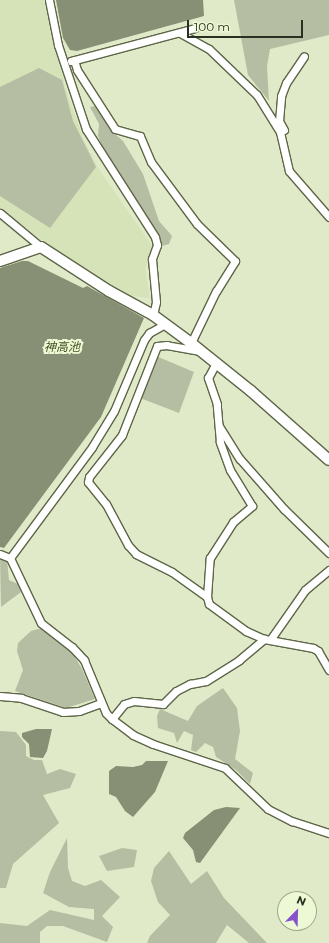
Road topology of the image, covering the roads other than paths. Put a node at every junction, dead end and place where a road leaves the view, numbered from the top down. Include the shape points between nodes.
1 (49, 0) edge
2 (195, 28) dead end
3 (180, 33) junction
4 (304, 56) dead end
5 (74, 60) junction
6 (65, 63) junction
7 (284, 143) junction
8 (0, 214) edge
9 (329, 217) edge
10 (41, 247) junction
11 (0, 262) edge
12 (153, 315) junction
13 (165, 324) junction
14 (191, 343) junction
15 (203, 352) junction
16 (216, 363) junction
17 (218, 424) junction
18 (329, 460) edge
19 (329, 553) edge
20 (0, 554) edge
21 (10, 558) junction
22 (328, 572) edge
23 (207, 597) junction
24 (267, 640) junction
25 (329, 670) edge
26 (0, 696) edge
27 (101, 703) junction
28 (112, 719) junction
29 (329, 833) edge

1 - 6 street
2 - 3 street
3 - 5 street
3 - 7 street via 209,49 257,95
4 - 7 street via 289,78 281,96 279,121 286,134
5 - 6 street
5 - 14 street via 77,70 115,129 140,136 151,162 197,224 235,261 216,291
6 - 12 street via 86,129 155,237 157,245 152,259 156,302
7 - 9 street via 289,171
8 - 10 street
10 - 11 street
10 - 12 street via 109,291
12 - 13 street
13 - 14 street
13 - 21 street via 148,333 114,411 92,447
14 - 15 street
15 - 16 street
15 - 23 street via 167,345 157,346 122,435 89,477 88,482 106,504 128,545 136,554 172,572
16 - 17 street via 208,378 217,404
16 - 18 street
17 - 19 street via 240,459
17 - 23 street via 220,442 230,470 252,506 233,522 210,558
20 - 21 street
21 - 27 street via 41,623 72,647 84,660
22 - 24 street via 305,590
23 - 24 street via 209,604 246,631
24 - 25 street via 313,648 318,651
24 - 28 street via 206,681 190,684 176,691 163,704 134,701 124,704
26 - 27 street via 21,698 63,712 79,711
27 - 28 street
28 - 29 street via 134,735 153,744 225,768 268,809 292,821

